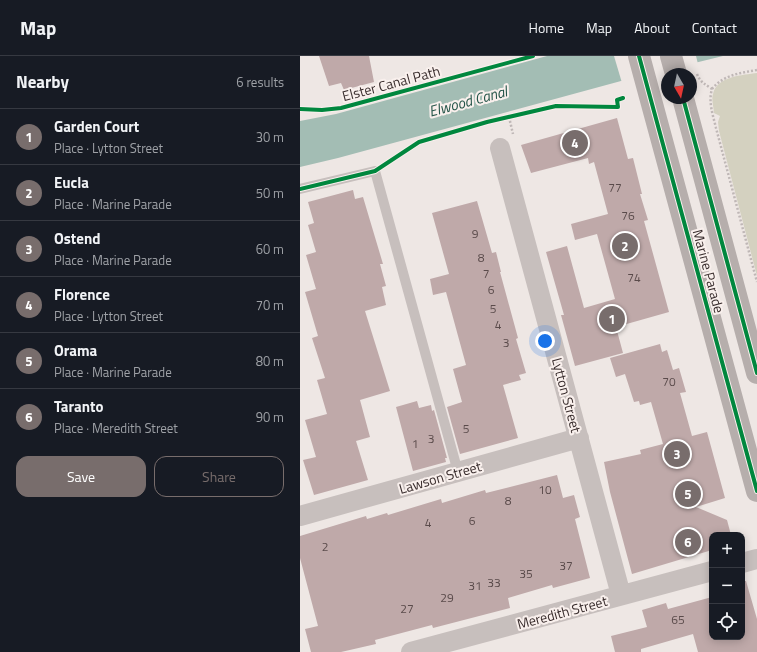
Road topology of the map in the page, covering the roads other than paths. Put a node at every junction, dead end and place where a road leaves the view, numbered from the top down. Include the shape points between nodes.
1 (640, 56) edge
2 (671, 56) edge
3 (682, 68) edge
4 (685, 104) edge
5 (500, 148) dead end
6 (300, 189) edge
7 (757, 373) edge
8 (579, 438) junction
9 (458, 472) junction
10 (757, 491) edge
11 (300, 516) edge
12 (757, 559) edge
13 (745, 562) edge
14 (709, 572) edge
15 (621, 596) junction
16 (411, 652) edge

1 - 10 main road, Marine Parade
2 - 3 main road
4 - 7 main road, Marine Parade
5 - 8 street, Lytton Street
6 - 9 lane via 375,171
8 - 9 street, Lawson Street
8 - 15 street, Lytton Street
9 - 11 street, Lawson Street
12 - 13 street
14 - 15 street, Meredith Street
15 - 16 street, Meredith Street

